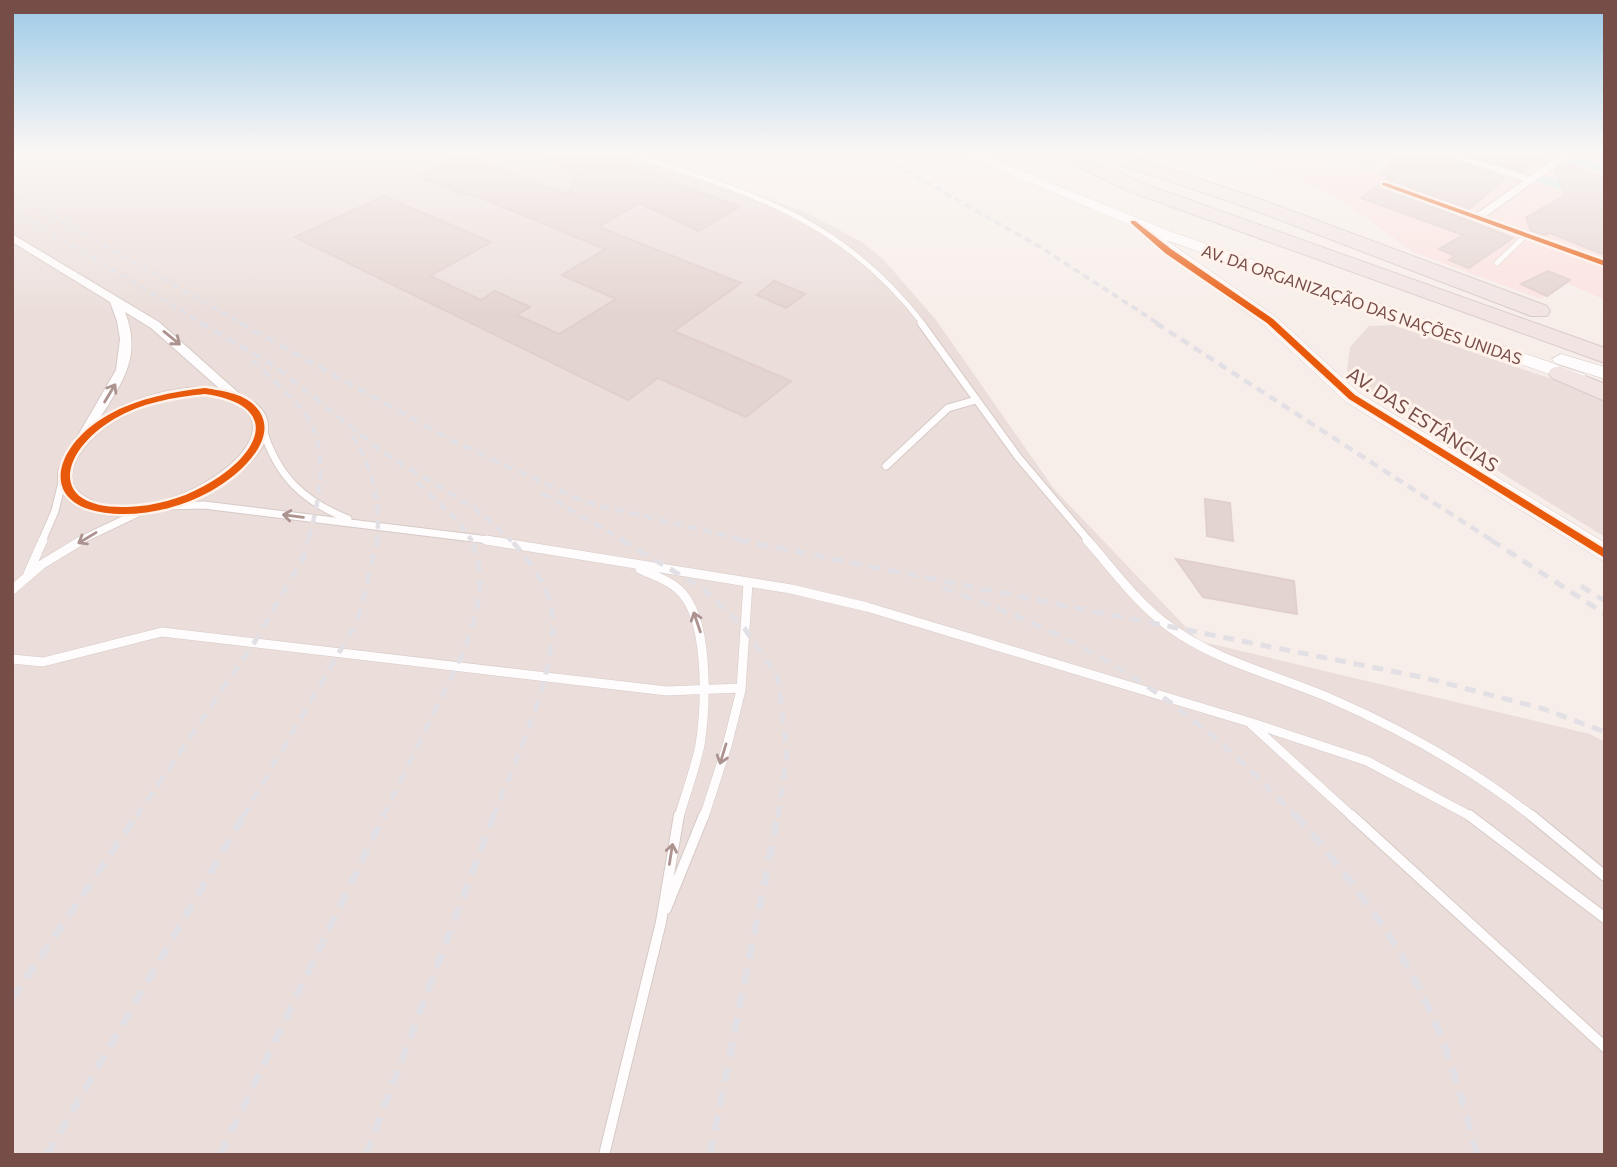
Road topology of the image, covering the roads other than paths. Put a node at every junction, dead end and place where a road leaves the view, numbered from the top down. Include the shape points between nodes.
1 (777, 207) edge
2 (1098, 207) edge
3 (1122, 207) edge
4 (1192, 207) edge
5 (1230, 207) edge
6 (1264, 207) edge
7 (1276, 207) edge
8 (1449, 207) edge
9 (1493, 207) edge
10 (1478, 218) junction
11 (1133, 222) junction
12 (1526, 235) junction
13 (12, 237) edge
14 (1497, 263) dead end
15 (1605, 264) edge
16 (1461, 282) junction
17 (1357, 296) junction
18 (115, 300) junction
19 (1605, 335) edge
20 (1605, 346) edge
21 (1605, 356) edge
22 (1560, 373) junction
23 (1605, 373) edge
24 (1605, 386) edge
25 (1605, 393) edge
26 (236, 396) junction
27 (976, 400) junction
28 (262, 424) junction
29 (74, 450) junction
30 (886, 466) dead end
31 (64, 472) junction
32 (153, 507) junction
33 (360, 524) junction
34 (1605, 554) edge
35 (614, 559) junction
36 (28, 574) junction
37 (748, 583) junction
38 (12, 590) edge
39 (12, 659) edge
40 (741, 688) junction
41 (703, 690) junction
42 (1249, 722) junction
43 (1605, 876) edge
44 (1605, 918) edge
45 (661, 922) junction
46 (1605, 1047) edge
47 (604, 1155) edge

1 - 27 lane via 855,251 900,295
2 - 11 main road, AV. DA ORGANIZAÇÃO DAS NAÇÕES UNIDAS
3 - 17 main road, AV. DA ORGANIZAÇÃO DAS NAÇÕES UNIDAS
4 - 21 highway
5 - 20 highway
6 - 16 highway
7 - 16 highway
8 - 10 street
9 - 10 street
10 - 12 street
11 - 17 main road, AV. DA ORGANIZAÇÃO DAS NAÇÕES UNIDAS
11 - 34 main road, AV. DAS ESTÂNCIAS via 1270,321 1328,378 1368,408
12 - 14 lane
12 - 15 street
13 - 18 street
16 - 19 highway
17 - 22 main road, AV. DA ORGANIZAÇÃO DAS NAÇÕES UNIDAS
17 - 23 main road, AV. DA ORGANIZAÇÃO DAS NAÇÕES UNIDAS
18 -> 26 street via 155,325
29 -> 18 street via 110,394 126,356 129,337
22 - 24 main road, AV. DA ORGANIZAÇÃO DAS NAÇÕES UNIDAS
22 - 25 highway
26 - 28 street via 254,407
26 - 29 street via 205,391 150,401 97,427
27 - 30 lane via 948,408
27 - 43 lane via 1043,491 1165,624 1215,655 1321,694 1406,734 1506,797
28 - 32 street via 254,447 234,471 195,494
28 - 33 lane via 271,461 285,479 317,508
29 - 31 street
31 - 32 street via 66,487 77,500 95,508
31 - 36 lane via 55,511
33 -> 32 lane via 205,505
32 -> 36 lane via 103,528
33 - 35 lane
35 - 37 lane
41 -> 35 lane via 701,634 690,604 667,580
36 - 38 lane
37 - 40 lane
37 - 42 lane via 855,603
39 - 41 lane via 43,662 162,632 667,691
40 - 41 lane
40 -> 45 lane via 699,833
45 -> 41 lane via 676,826 699,748
42 - 44 lane via 1367,761 1439,797 1488,827
42 - 46 lane
45 - 47 lane

